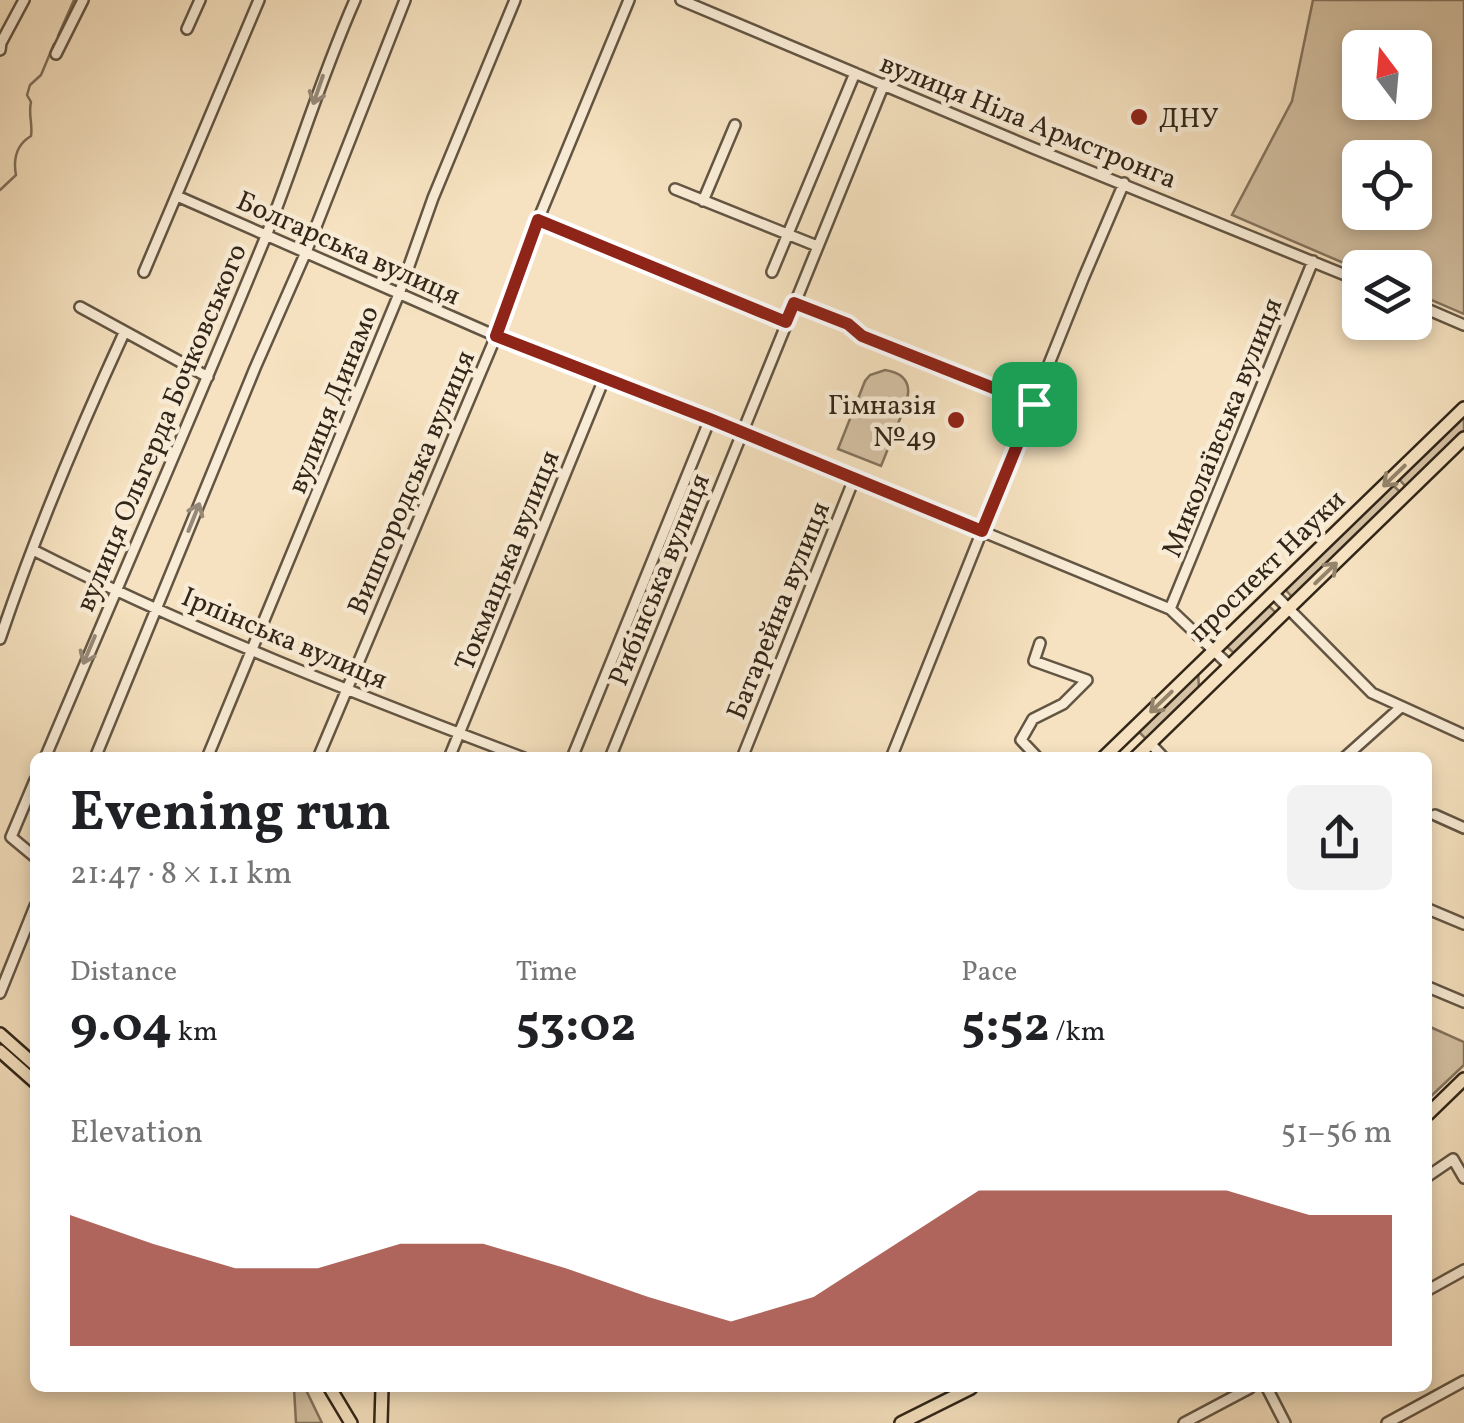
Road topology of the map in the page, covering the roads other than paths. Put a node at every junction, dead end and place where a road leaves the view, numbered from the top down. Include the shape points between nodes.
1 (24, 0) edge
2 (83, 0) edge
3 (200, 0) edge
4 (259, 0) edge
5 (355, 0) edge
6 (405, 0) edge
7 (515, 0) edge
8 (629, 0) edge
9 (681, 0) edge
10 (187, 29) dead end
11 (0, 50) edge
12 (56, 54) dead end
13 (855, 72) junction
14 (884, 84) junction
15 (735, 125) dead end
16 (1124, 183) junction
17 (675, 189) dead end
18 (177, 196) junction
19 (704, 201) junction
20 (538, 220) junction
21 (787, 234) junction
22 (266, 235) junction
23 (817, 246) junction
24 (306, 252) junction
25 (1313, 261) junction
26 (144, 272) dead end
27 (772, 272) dead end
28 (1342, 273) edge
29 (399, 294) junction
30 (794, 303) junction
31 (80, 307) dead end
32 (1432, 311) edge
33 (786, 322) junction
34 (1464, 325) edge
35 (124, 333) junction
36 (496, 336) junction
37 (208, 377) junction
38 (604, 380) junction
39 (1034, 404) junction
40 (1464, 408) edge
41 (710, 419) junction
42 (741, 433) junction
43 (1464, 438) edge
44 (854, 480) junction
45 (982, 531) junction
46 (33, 550) junction
47 (115, 589) junction
48 (1273, 593) junction
49 (156, 607) junction
50 (1170, 609) junction
51 (1289, 610) junction
52 (0, 639) edge
53 (1040, 643) dead end
54 (252, 650) junction
55 (1214, 650) junction
56 (1230, 666) junction
57 (348, 688) junction
58 (1402, 706) junction
59 (460, 733) junction
60 (1464, 735) edge
61 (1150, 743) junction
62 (47, 752) edge
63 (98, 752) edge
64 (210, 752) edge
65 (321, 752) edge
66 (452, 752) edge
67 (509, 752) edge
68 (574, 752) edge
69 (612, 752) edge
70 (744, 752) edge
71 (893, 752) edge
72 (1032, 752) edge
73 (1108, 752) edge
74 (1141, 752) edge
75 (1158, 752) edge
76 (1351, 752) edge
77 (30, 791) edge
78 (1436, 815) dead end
79 (1464, 828) edge
80 (0, 830) edge
81 (10, 837) junction
82 (30, 852) edge
83 (1432, 912) edge
84 (30, 918) edge
85 (1464, 924) edge
86 (1432, 990) edge
87 (0, 993) edge
88 (1464, 1002) edge
89 (0, 1034) edge
90 (0, 1051) edge
91 (30, 1061) edge
92 (30, 1078) edge
93 (1464, 1079) edge
94 (1432, 1110) edge
95 (1432, 1173) edge
96 (1464, 1178) edge
97 (1464, 1270) edge
98 (1432, 1288) edge
99 (1464, 1382) edge
100 (332, 1392) edge
101 (382, 1392) edge
102 (963, 1392) edge
103 (1242, 1392) edge
104 (1269, 1392) edge
105 (350, 1423) edge
106 (381, 1423) edge
107 (901, 1423) edge
108 (1184, 1423) edge
109 (1285, 1423) edge
110 (1387, 1423) edge

1 - 11 street
2 - 12 street
3 - 10 street
4 - 18 street
5 -> 22 street, вулиця Ольгерда Бочковського
6 - 24 street
7 - 29 street, вулиця Динамо
8 - 20 street, Вишгородська вулиця
9 - 13 street, вулиця Ніла Армстронга
13 - 14 street, вулиця Ніла Армстронга
13 - 21 street
14 - 16 street, вулиця Ніла Армстронга
14 - 23 street, Рибінська вулиця
15 - 19 street
16 - 25 street, вулиця Ніла Армстронга
16 - 39 street
17 - 19 street
18 - 22 street, Болгарська вулиця
18 - 26 street
19 - 21 street
20 - 33 street
20 - 36 street, Вишгородська вулиця
21 - 23 street
21 - 27 street
22 - 24 street, Болгарська вулиця
22 - 37 street, вулиця Ольгерда Бочковського
23 - 30 street, Рибінська вулиця
24 - 29 street, Болгарська вулиця
49 -> 24 street
25 - 28 street, вулиця Ніла Армстронга
25 - 50 street, Миколаївська вулиця
29 - 36 street, Болгарська вулиця
29 - 54 street, вулиця Динамо
30 - 33 street, Рибінська вулиця
30 - 39 street
31 - 35 street
32 - 34 street
33 - 42 street, Рибінська вулиця
35 - 37 street
35 - 46 street
36 - 38 street, Болгарська вулиця
36 - 57 street, Вишгородська вулиця
37 - 47 street, вулиця Ольгерда Бочковського
38 - 41 street, Болгарська вулиця
38 - 59 street, Токмацька вулиця
39 - 45 street
40 -> 48 main road, проспект Науки
41 - 42 street, Болгарська вулиця
41 - 68 street, Рибінська вулиця
42 - 44 street, Болгарська вулиця
42 - 69 street, Рибінська вулиця
51 -> 43 main road, проспект Науки
44 - 45 street, Болгарська вулиця
44 - 70 street, Батарейна вулиця
45 - 50 street, Болгарська вулиця
45 - 71 street
46 - 47 street, Ірпінська вулиця
46 - 52 street
47 - 49 street, Ірпінська вулиця
47 -> 62 street, вулиця Ольгерда Бочковського
48 - 51 street
48 - 55 main road, проспект Науки
49 - 54 street, Ірпінська вулиця
49 - 63 street
50 - 55 street, Болгарська вулиця
51 - 56 main road, проспект Науки
51 - 58 street via 1372,692
53 - 72 street via 1034,661 1087,680 1063,704 1033,719 1021,740
54 - 57 street, Ірпінська вулиця
54 - 64 street, вулиця Динамо
55 - 56 street, Болгарська вулиця
55 -> 73 main road, проспект Науки
56 - 61 main road, проспект Науки
57 - 59 street, Ірпінська вулиця
57 - 65 street, Вишгородська вулиця
58 - 60 street
58 - 76 street
59 - 66 street, Токмацька вулиця
59 - 67 street, Ірпінська вулиця
61 - 74 main road, проспект Науки
61 - 75 street
77 - 81 street
78 - 79 street
80 - 81 street
81 - 82 street
83 - 85 street
84 - 87 street
86 - 88 street
89 - 91 main road
90 - 92 main road
93 - 94 main road
95 - 96 street via 1454,1159
97 - 98 street
99 - 110 street
100 - 105 main road
101 - 106 main road
102 - 107 main road
103 - 108 street
104 - 109 street

